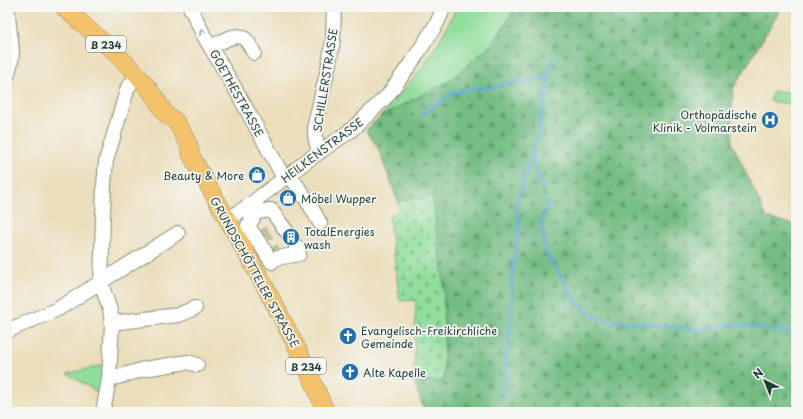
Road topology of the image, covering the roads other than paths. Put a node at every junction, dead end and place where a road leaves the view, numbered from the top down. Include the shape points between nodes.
1 (8, 7) edge
2 (63, 7) edge
3 (190, 7) edge
4 (334, 7) edge
5 (444, 7) edge
6 (211, 47) junction
7 (254, 53) dead end
8 (9, 61) edge
9 (7, 77) edge
10 (138, 77) junction
11 (320, 152) junction
12 (286, 176) junction
13 (252, 217) junction
14 (227, 220) junction
15 (320, 223) dead end
16 (286, 232) dead end
17 (178, 233) dead end
18 (296, 246) dead end
19 (274, 258) junction
20 (258, 275) junction
21 (100, 283) junction
22 (196, 308) dead end
23 (112, 323) junction
24 (7, 330) edge
25 (197, 365) dead end
26 (109, 379) junction
27 (103, 412) edge
28 (326, 412) edge

1 - 8 street via 12,50
2 - 10 main road, GRUNDSCHÖTTELER STRASSE / B 234
6 -> 3 street, GOETHESTRASSE
4 - 11 street, SCHILLERSTRASSE via 333,40 315,124
5 - 11 street, HEILKENSTRASSE via 414,59 388,95 362,121
6 - 7 street via 238,36 244,38
6 - 12 street, GOETHESTRASSE
8 - 9 street
10 - 14 main road, GRUNDSCHÖTTELER STRASSE / B 234 via 168,117 177,123 189,145 191,155
10 - 21 street via 128,87 106,161
11 - 12 street, HEILKENSTRASSE
12 - 13 street, HEILKENSTRASSE
12 - 15 street, GOETHESTRASSE via 300,188
13 - 14 street, HEILKENSTRASSE
13 - 16 street via 271,210
13 - 19 street via 248,226
14 - 20 main road, GRUNDSCHÖTTELER STRASSE / B 234
17 - 21 street
18 - 19 street via 299,254
19 - 20 street
20 - 28 main road, GRUNDSCHÖTTELER STRASSE / B 234 via 294,340
21 - 23 street
21 - 24 street via 58,309
22 - 23 street via 178,315
23 - 26 street
25 - 26 street via 188,362 144,369
26 - 27 street

